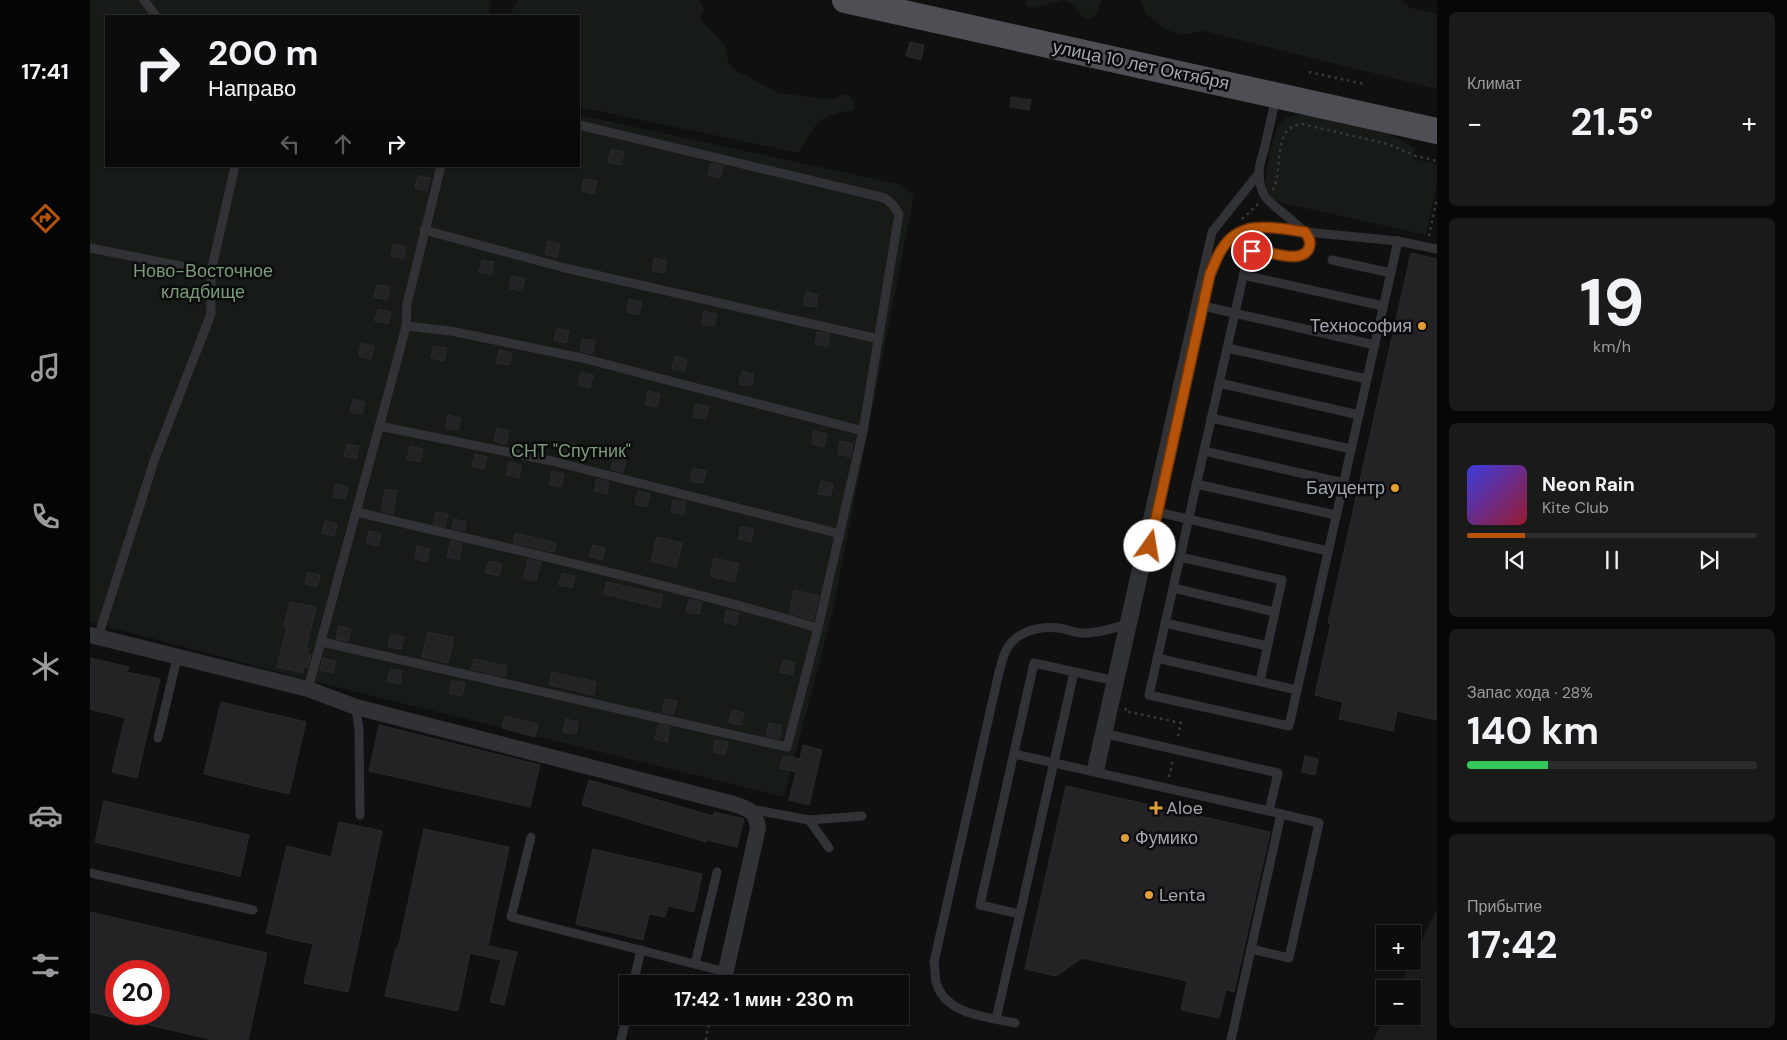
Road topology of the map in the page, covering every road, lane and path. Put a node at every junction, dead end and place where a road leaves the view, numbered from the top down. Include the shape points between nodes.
1 (144, 0) edge
2 (845, 0) edge
3 (155, 15) edge
4 (1309, 72) dead end
5 (1364, 84) dead end
6 (1276, 95) junction
7 (580, 125) edge
8 (1437, 131) edge
9 (1437, 161) edge
10 (235, 167) edge
11 (441, 167) edge
12 (1259, 173) junction
13 (1265, 197) junction
14 (1437, 198) edge
15 (1236, 224) dead end
16 (424, 230) junction
17 (1305, 232) junction
18 (1398, 240) junction
19 (1426, 247) junction
20 (90, 248) edge
21 (1437, 249) edge
22 (1332, 260) dead end
23 (211, 272) junction
24 (1391, 273) junction
25 (1243, 275) junction
26 (1203, 306) junction
27 (1383, 306) junction
28 (1235, 313) junction
29 (406, 326) junction
30 (879, 339) junction
31 (1374, 345) junction
32 (1227, 348) junction
33 (1367, 380) junction
34 (1219, 383) junction
35 (1359, 415) junction
36 (1211, 418) junction
37 (379, 426) junction
38 (863, 431) junction
39 (1351, 450) junction
40 (1204, 451) junction
41 (1344, 483) junction
42 (1196, 484) junction
43 (356, 512) junction
44 (1157, 512) junction
45 (1336, 515) junction
46 (1188, 519) junction
47 (840, 534) junction
48 (1328, 551) junction
49 (1180, 557) junction
50 (1173, 588) junction
51 (1275, 612) junction
52 (1165, 623) junction
53 (1124, 625) junction
54 (818, 628) junction
55 (94, 636) edge
56 (322, 642) junction
57 (1267, 646) junction
58 (177, 658) junction
59 (1157, 658) junction
60 (1074, 672) junction
61 (1112, 680) junction
62 (1260, 681) junction
63 (308, 690) junction
64 (1297, 690) junction
65 (356, 707) junction
66 (1108, 734) junction
67 (158, 738) dead end
68 (1014, 754) junction
69 (1054, 763) junction
70 (1095, 772) junction
71 (748, 809) junction
72 (1269, 811) junction
73 (1281, 814) junction
74 (360, 816) dead end
75 (862, 816) dead end
76 (809, 820) junction
77 (531, 837) dead end
78 (829, 848) dead end
79 (717, 872) dead end
80 (90, 873) edge
81 (253, 910) dead end
82 (1020, 914) junction
83 (1251, 949) junction
84 (641, 950) junction
85 (695, 964) junction
86 (635, 975) edge
87 (718, 975) edge
88 (725, 975) edge
89 (996, 1019) junction
90 (1015, 1023) dead end
91 (624, 1025) edge
92 (708, 1025) edge
93 (620, 1040) edge
94 (706, 1040) edge
95 (1230, 1040) edge

1 - 3 lane
2 - 6 main road, улица 10 лет Октября
4 - 5 path
6 - 8 main road, улица 10 лет Октября
6 - 12 lane
7 - 30 lane via 885,198 899,214
9 - 13 path via 1388,144 1302,124 1292,125 1282,139 1274,188
10 - 23 lane
11 - 16 lane
12 - 13 lane
12 - 53 lane via 1212,232
13 - 15 path
13 - 17 lane
14 - 19 path
16 - 29 lane via 407,304
16 - 30 lane via 565,268
17 - 18 lane
17 - 25 lane via 1310,239 1305,254 1297,258 1252,251
17 - 26 lane via 1255,227 1246,228 1231,237 1210,274
18 - 19 lane
18 - 24 lane
19 - 21 lane
20 - 23 lane
22 - 24 lane
23 - 55 lane via 211,314 155,458
24 - 27 lane
25 - 27 lane
25 - 28 lane
26 - 28 lane
26 - 44 lane
27 - 31 lane
28 - 31 lane
28 - 32 lane
29 - 37 lane
29 - 38 lane via 451,331 582,358
30 - 38 lane
31 - 33 lane
32 - 33 lane
32 - 34 lane
33 - 35 lane
34 - 35 lane
34 - 36 lane
35 - 39 lane
36 - 39 lane
36 - 40 lane
37 - 43 lane
37 - 47 lane via 552,461
38 - 47 lane
39 - 41 lane
40 - 41 lane
40 - 42 lane
41 - 45 lane
42 - 45 lane
42 - 46 lane
43 - 54 lane via 610,573
43 - 56 lane
44 - 46 lane
44 - 66 lane
45 - 48 lane
46 - 48 lane
46 - 49 lane
47 - 54 lane
48 - 64 lane
49 - 50 lane
49 - 51 lane via 1282,580
50 - 51 lane
50 - 52 lane
51 - 57 lane
52 - 57 lane
52 - 59 lane
53 - 61 lane
53 - 89 lane via 1082,633 1040,628 1026,632 1006,651 934,962 936,983 947,1001 965,1012
54 - 56 lane via 787,747
55 - 58 street
56 - 63 lane
57 - 62 lane
58 - 63 street
58 - 67 lane
59 - 62 lane
59 - 64 lane via 1149,695 1289,726
60 - 61 lane
60 - 68 lane via 1034,663
60 - 69 lane
61 - 70 lane
62 - 64 lane
63 - 65 street
65 - 71 street
65 - 74 lane via 360,730
66 - 70 lane
66 - 72 lane via 1278,772
68 - 69 lane
68 - 82 lane via 980,906
69 - 70 lane
69 - 82 lane
70 - 72 lane
71 - 76 lane
71 - 88 street via 757,817 758,828
72 - 73 lane
73 - 83 lane
73 - 83 lane via 1319,823 1302,900 1289,958
75 - 76 lane
76 - 78 lane
77 - 84 lane via 511,917
79 - 85 lane
80 - 81 lane
82 - 89 lane
83 - 95 lane
84 - 85 lane
84 - 86 lane
85 - 87 lane
89 - 90 lane
91 - 93 lane
92 - 94 path

